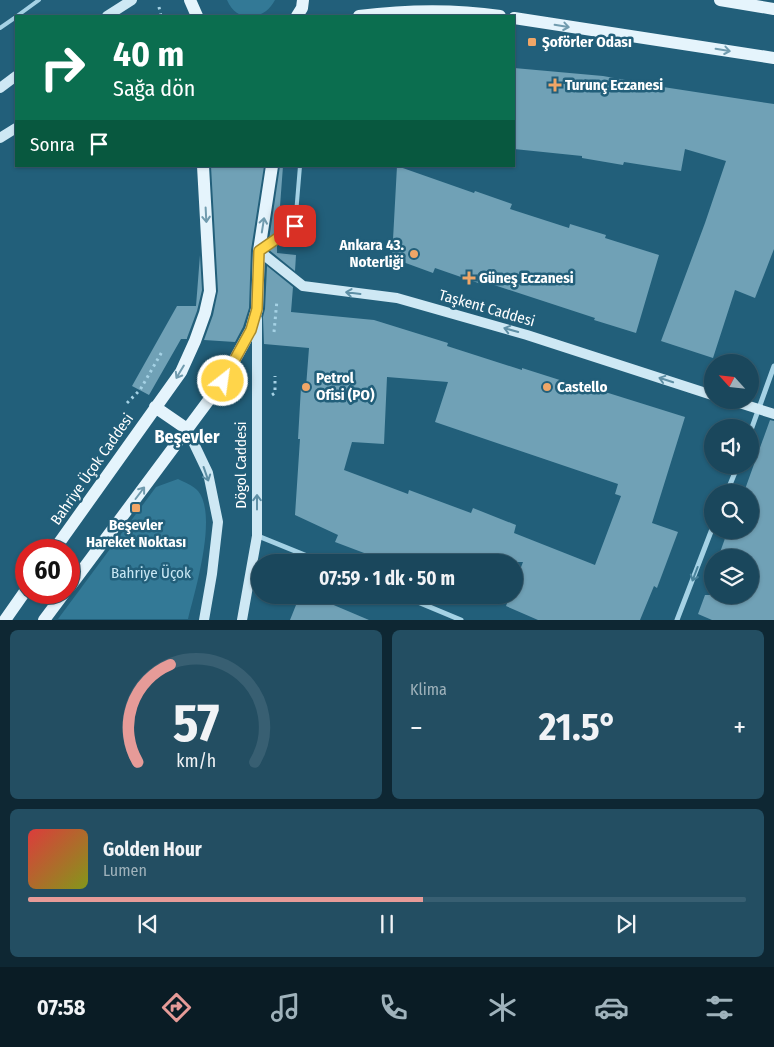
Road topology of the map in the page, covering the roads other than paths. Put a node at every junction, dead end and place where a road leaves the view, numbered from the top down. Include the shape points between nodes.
1 (39, 0) edge
2 (132, 0) edge
3 (190, 0) edge
4 (303, 0) edge
5 (720, 0) edge
6 (774, 9) edge
7 (388, 14) edge
8 (17, 15) edge
9 (109, 15) edge
10 (196, 15) edge
11 (298, 15) edge
12 (374, 15) edge
13 (487, 15) edge
14 (15, 17) edge
15 (515, 18) edge
16 (0, 28) edge
17 (774, 58) edge
18 (15, 77) edge
19 (0, 88) edge
20 (15, 129) edge
21 (0, 138) edge
22 (203, 167) edge
23 (272, 167) edge
24 (300, 167) edge
25 (259, 251) junction
26 (257, 309) junction
27 (774, 366) edge
28 (704, 391) edge
29 (155, 407) junction
30 (756, 409) edge
31 (759, 410) junction
32 (774, 414) edge
33 (755, 419) edge
34 (186, 429) junction
35 (257, 536) junction
36 (62, 539) edge
37 (708, 539) edge
38 (302, 554) edge
39 (80, 573) edge
40 (16, 604) edge
41 (56, 604) edge
42 (423, 604) edge
43 (5, 620) edge
44 (44, 620) edge
45 (204, 620) edge
46 (242, 620) edge
47 (461, 620) edge
48 (677, 620) edge

1 - 8 lane
2 - 9 street
3 - 10 main road
4 - 11 main road
5 - 6 main road
7 - 12 main road
7 - 13 main road via 435,11
14 - 16 lane
15 -> 17 main road
18 - 19 street
20 - 21 street
22 -> 29 main road via 210,291 195,341 181,372
25 -> 23 main road, Dögol Caddesi
24 - 25 lane via 295,226
25 - 26 main road, Dögol Caddesi
28 -> 25 street, Taşkent Caddesi via 397,298 303,286
26 - 34 main road, Dögol Caddesi via 251,330 223,381
35 -> 26 street, Dögol Caddesi
27 - 31 street
29 - 34 main road, Dögol Caddesi
29 - 36 main road, Bahriye Üçok Caddesi
30 - 31 street
31 - 32 street
31 - 33 street
39 -> 34 main road
34 -> 45 street, Dögol Caddesi via 208,473 218,522
35 - 38 street
35 - 46 street, Dögol Caddesi
37 -> 48 street
40 - 43 main road
41 - 44 main road
42 - 47 street

